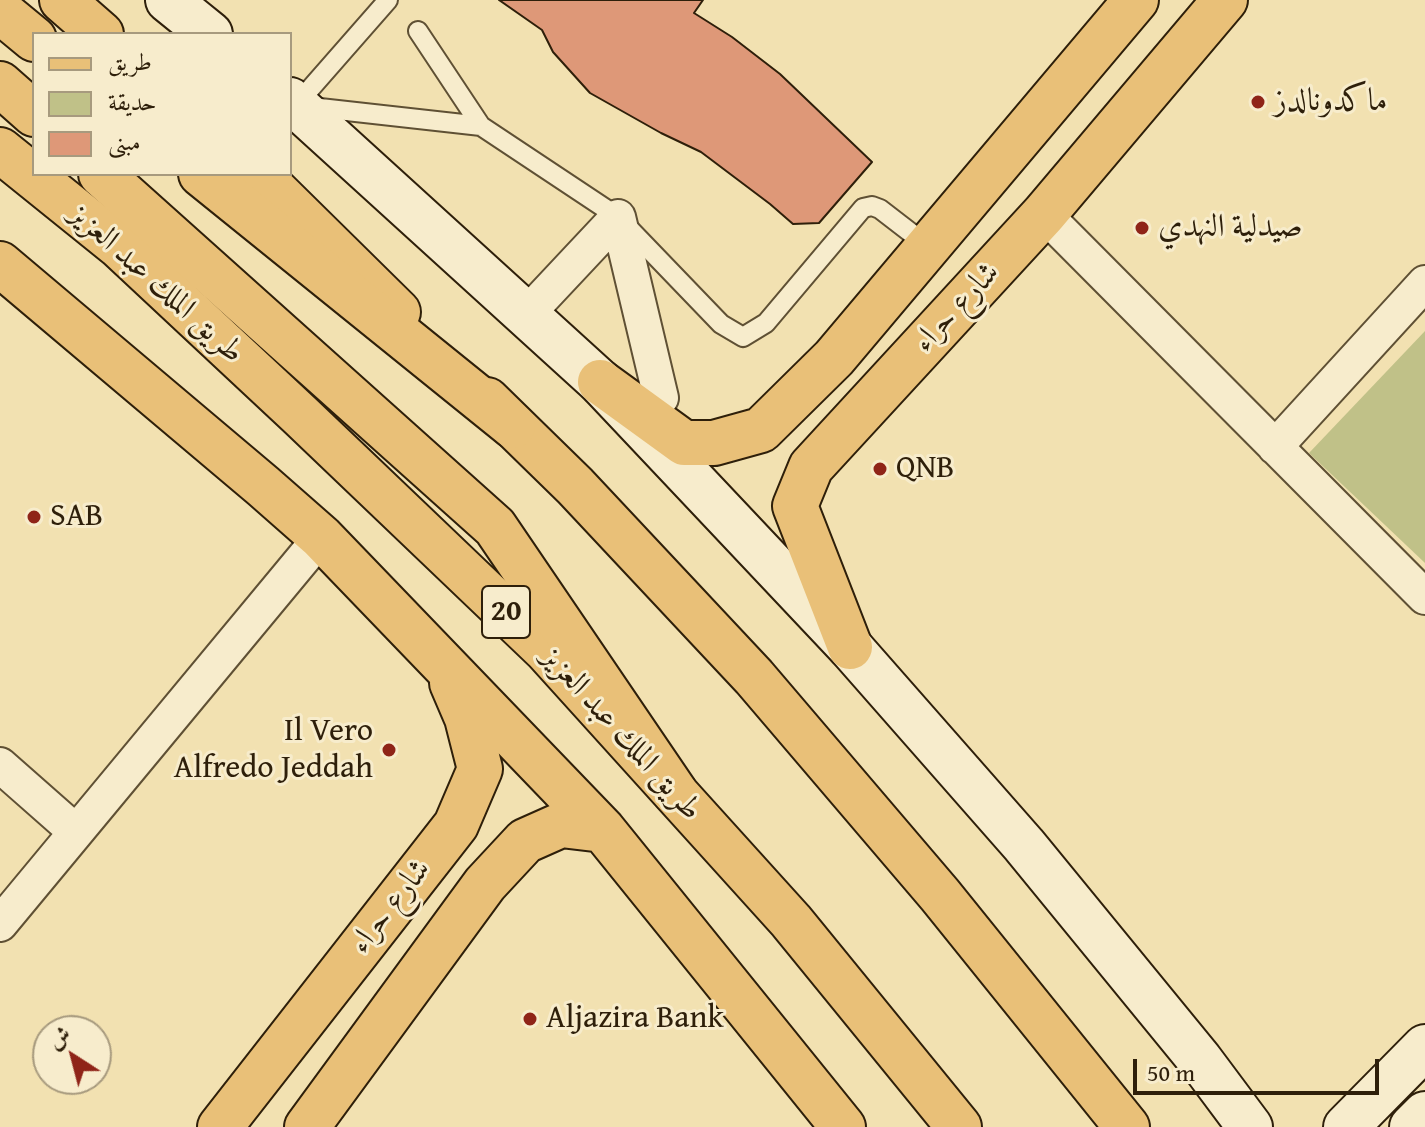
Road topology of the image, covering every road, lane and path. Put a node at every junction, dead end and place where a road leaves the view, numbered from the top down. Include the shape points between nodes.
1 (62, 0) edge
2 (168, 0) edge
3 (388, 0) edge
4 (1136, 0) edge
5 (1225, 0) edge
6 (0, 11) edge
7 (418, 31) dead end
8 (99, 32) edge
9 (208, 32) edge
10 (32, 37) edge
11 (0, 84) edge
12 (293, 103) edge
13 (32, 112) edge
14 (481, 126) junction
15 (0, 150) edge
16 (32, 176) edge
17 (32, 176) edge
18 (103, 176) edge
19 (203, 176) edge
20 (260, 176) edge
21 (1044, 214) junction
22 (618, 217) junction
23 (928, 246) junction
24 (0, 264) edge
25 (1425, 283) edge
26 (527, 314) junction
27 (834, 358) junction
28 (600, 382) junction
29 (877, 394) junction
30 (661, 398) dead end
31 (513, 426) junction
32 (1275, 447) junction
33 (321, 537) junction
34 (1425, 597) edge
35 (850, 647) junction
36 (443, 663) junction
37 (0, 765) edge
38 (675, 792) junction
39 (603, 830) junction
40 (76, 832) junction
41 (0, 924) edge
42 (345, 966) junction
43 (397, 1004) junction
44 (1425, 1047) edge
45 (1425, 1114) edge
46 (1359, 1122) edge
47 (220, 1127) edge
48 (307, 1127) edge
49 (843, 1127) edge
50 (959, 1127) edge
51 (1127, 1127) edge
52 (1250, 1127) edge
53 (1412, 1127) edge

1 - 8 main road
2 - 9 main road
3 - 12 lane
4 - 23 main road, شارع حراء
5 - 21 main road, شارع حراء
6 - 10 main road
7 - 14 lane
11 - 13 main road
12 - 14 lane
12 - 26 main road
14 - 22 lane
15 - 16 main road, طريق الملك عبد العزيز / 20
17 - 38 main road, طريق الملك عبد العزيز / 20 via 118,245 546,650
18 - 38 main road via 495,527
19 - 31 main road
20 - 31 main road
21 - 29 main road, شارع حراء
21 - 32 street
22 - 23 lane via 721,324 743,337 766,323 863,208 880,209
22 - 26 street
22 - 30 street
23 - 27 main road, شارع حراء
24 - 33 main road
25 - 32 street
26 - 28 main road
27 - 28 main road, شارع حراء via 761,430 714,443 684,443
27 - 29 main road
28 - 35 main road
29 - 35 main road, شارع حراء via 811,467 795,506
31 - 51 main road via 754,677 940,895
32 - 34 street
33 - 36 main road
33 - 40 street
35 - 52 main road via 1024,845
36 - 39 main road
36 - 42 main road, شارع حراء via 467,718 480,769 456,825
37 - 40 street
38 - 50 main road, طريق الملك عبد العزيز / 20 via 791,921
39 - 43 main road, شارع حراء via 561,825 525,841 485,884
39 - 49 main road
40 - 41 street
42 - 43 main road
42 - 47 main road, شارع حراء
43 - 48 main road, شارع حراء
44 - 46 main road
45 - 53 main road

